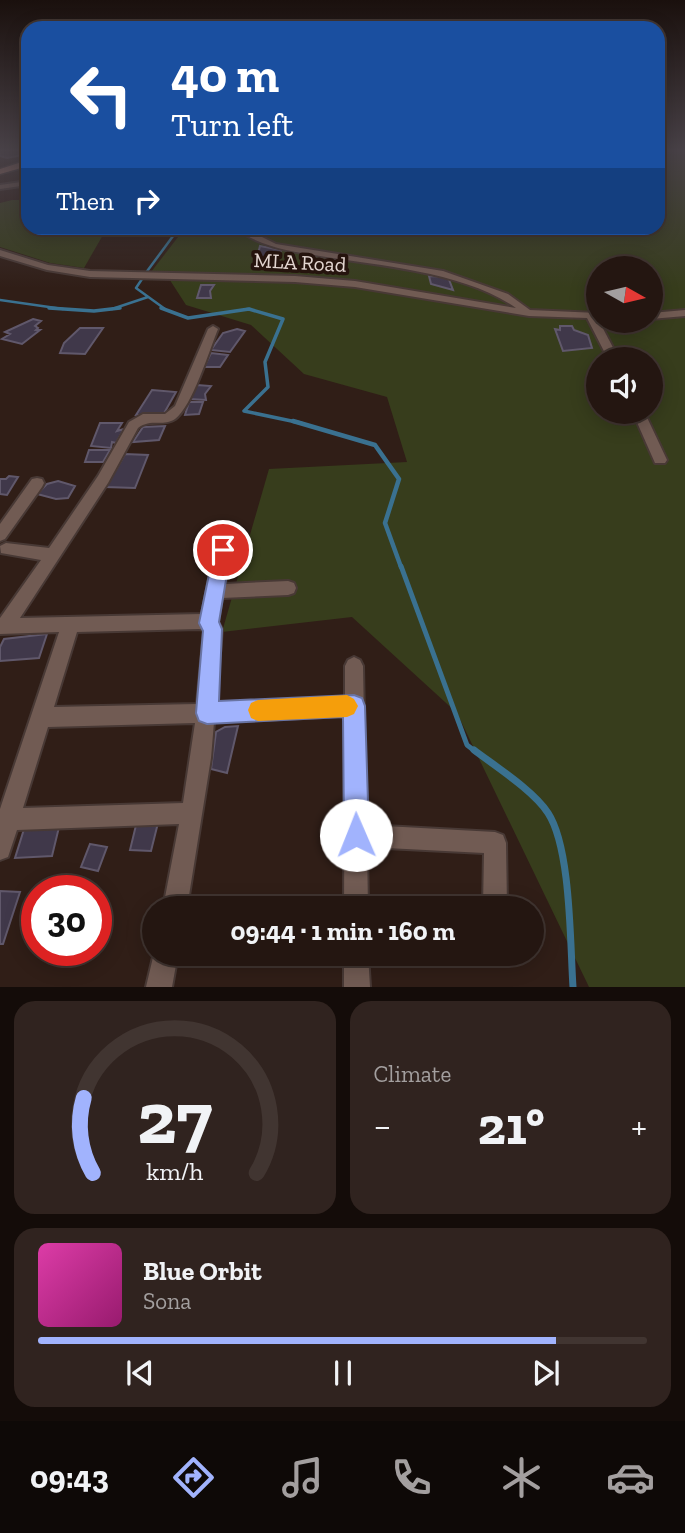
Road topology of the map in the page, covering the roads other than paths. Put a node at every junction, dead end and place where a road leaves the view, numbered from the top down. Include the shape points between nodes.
1 (253, 235) edge
2 (0, 253) edge
3 (529, 313) junction
4 (685, 313) edge
5 (663, 315) edge
6 (586, 316) edge
7 (212, 329) dead end
8 (644, 424) edge
9 (660, 460) dead end
10 (37, 483) dead end
11 (3, 542) edge
12 (223, 550) dead end
13 (54, 555) junction
14 (288, 588) dead end
15 (215, 591) junction
16 (71, 623) junction
17 (209, 623) junction
18 (2, 626) edge
19 (354, 666) dead end
20 (354, 706) junction
21 (207, 713) junction
22 (41, 717) junction
23 (192, 813) junction
24 (5, 820) edge
25 (356, 835) junction
26 (0, 849) edge
27 (177, 896) edge
28 (356, 896) edge
29 (495, 896) edge
30 (163, 966) edge
31 (356, 966) edge
32 (159, 987) edge
33 (357, 987) edge

1 - 3 street via 274,246 440,273 505,296
2 - 3 street, MLA Road via 90,274 355,284
3 - 6 street, MLA Road
4 - 5 street
7 - 13 street via 180,408 168,418 143,418 133,425
8 - 9 street
10 - 11 street
11 - 13 street
12 - 15 street
13 - 18 street
14 - 15 street
15 - 17 street
16 - 17 street
16 - 18 street
16 - 22 street
17 - 21 street via 213,629
19 - 20 street
20 - 21 street
20 - 25 street
21 - 22 street
21 - 23 street
22 - 24 street
23 - 24 street
23 - 27 street
24 - 26 street
25 - 28 street
25 - 29 street via 495,843
30 - 32 street
31 - 33 street

